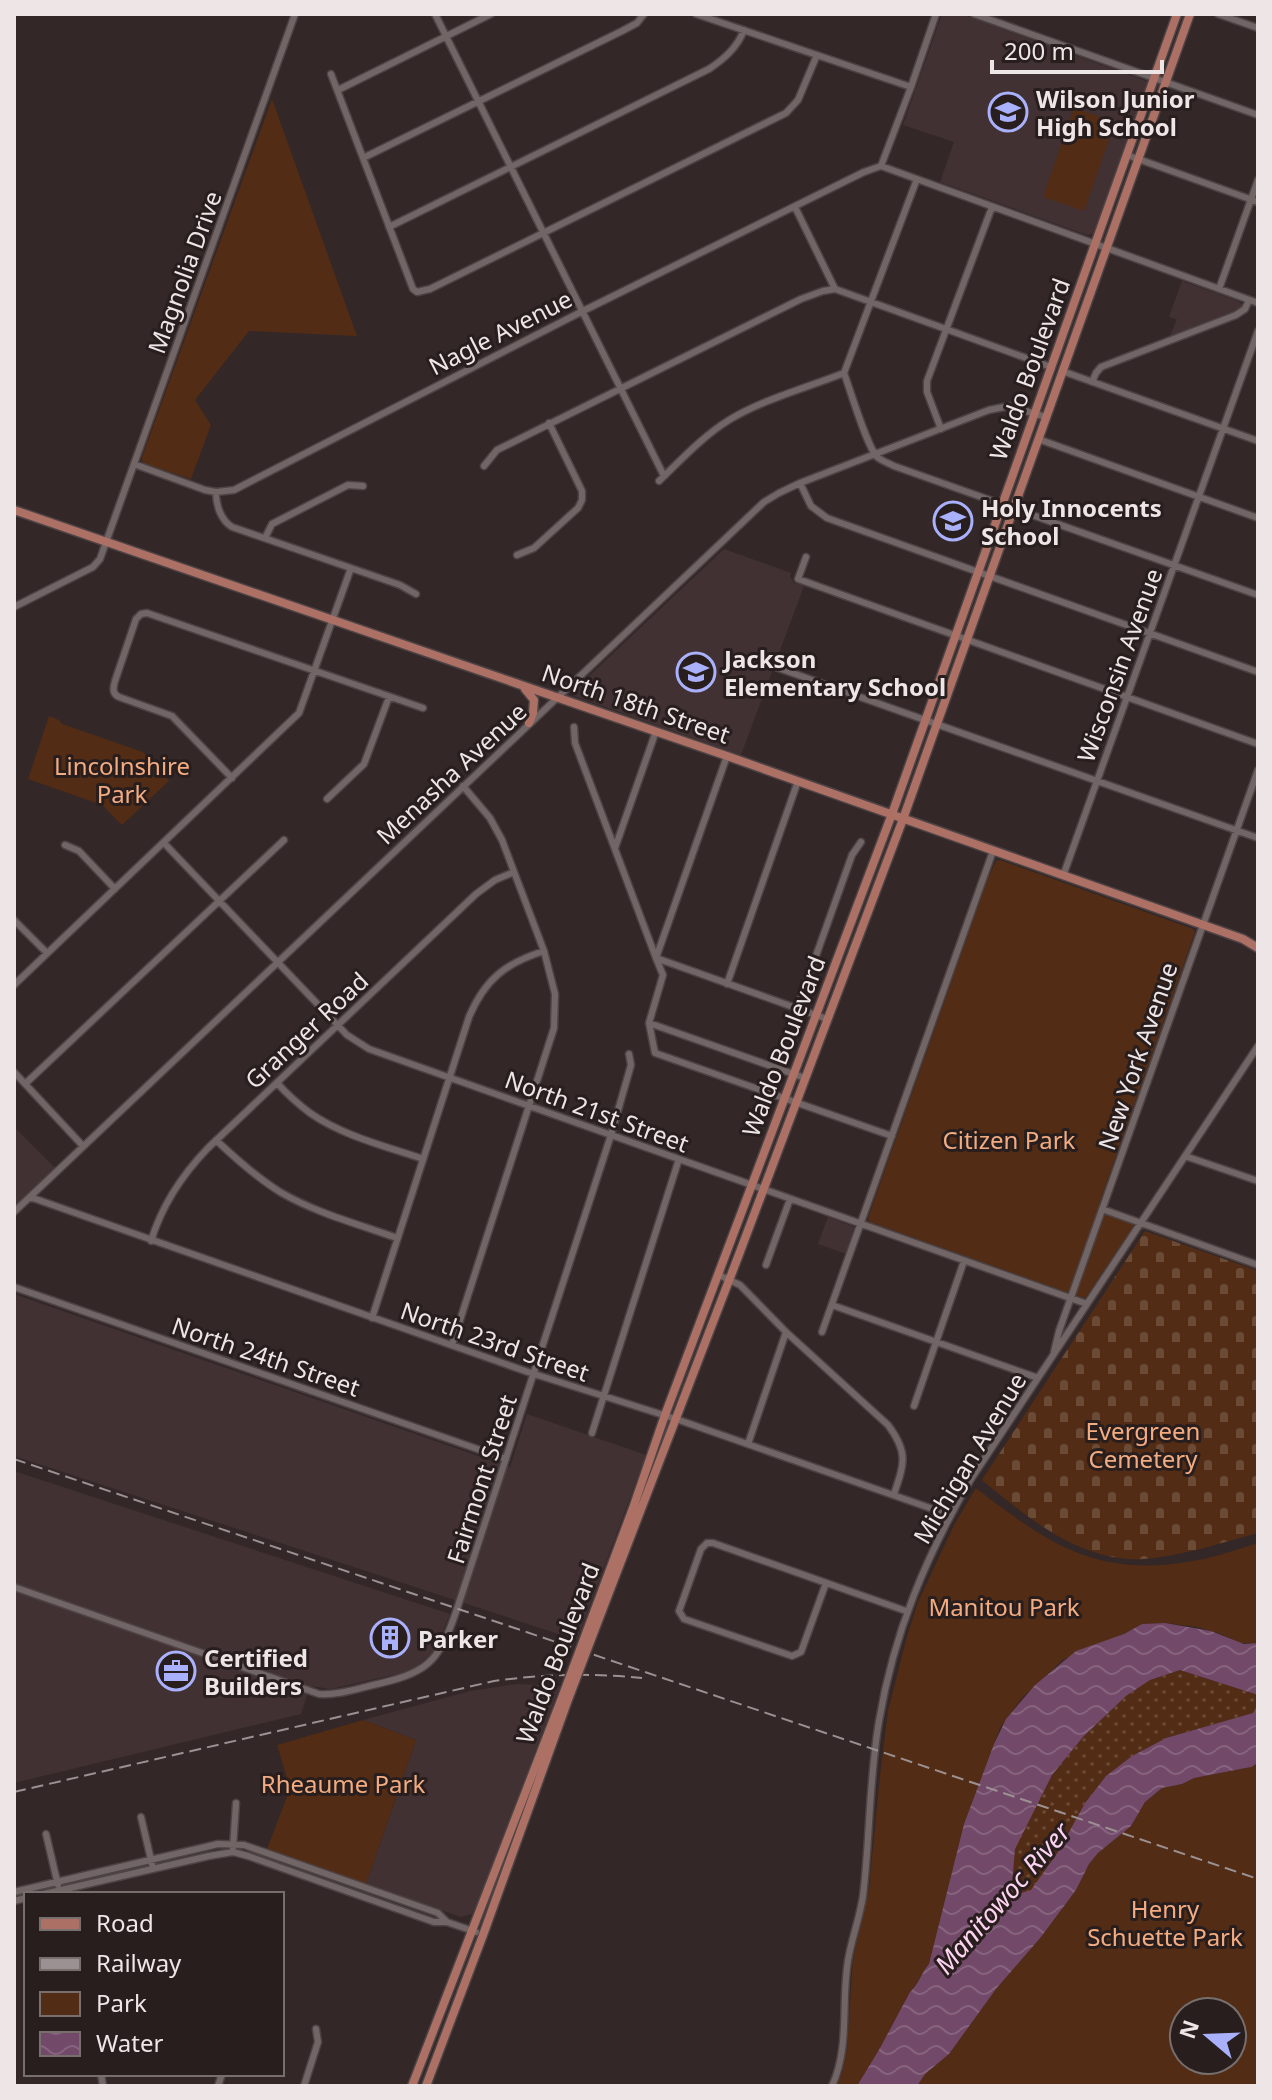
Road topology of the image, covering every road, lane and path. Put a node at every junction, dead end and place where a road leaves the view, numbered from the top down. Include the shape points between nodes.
1 (295, 14) edge
2 (435, 14) edge
3 (491, 14) edge
4 (644, 14) edge
5 (696, 14) edge
6 (936, 14) edge
7 (974, 14) edge
8 (1177, 14) edge
9 (1190, 14) edge
10 (1218, 14) edge
11 (1258, 28) edge
12 (744, 30) junction
13 (446, 36) junction
14 (817, 55) junction
15 (331, 74) dead end
16 (1154, 78) junction
17 (1165, 82) junction
18 (911, 87) junction
19 (338, 90) junction
20 (479, 101) junction
21 (1258, 115) edge
22 (1127, 155) junction
23 (363, 158) junction
24 (1139, 159) junction
25 (881, 166) junction
26 (511, 167) junction
27 (917, 179) junction
28 (1258, 180) edge
29 (1255, 201) edge
30 (795, 207) junction
31 (992, 207) junction
32 (389, 227) junction
33 (544, 232) junction
34 (1095, 244) junction
35 (1106, 248) junction
36 (835, 289) junction
37 (1219, 289) junction
38 (1249, 300) junction
39 (870, 302) junction
40 (1258, 303) edge
41 (583, 311) junction
42 (946, 329) junction
43 (1258, 331) edge
44 (1051, 367) junction
45 (1062, 371) junction
46 (844, 373) junction
47 (1092, 382) junction
48 (620, 388) junction
49 (1035, 413) junction
50 (1046, 417) junction
51 (549, 423) junction
52 (1223, 428) junction
53 (941, 429) junction
54 (1038, 439) junction
55 (1258, 441) edge
56 (876, 454) junction
57 (134, 464) junction
58 (484, 466) dead end
59 (800, 483) junction
60 (363, 486) dead end
61 (216, 492) junction
62 (1199, 496) junction
63 (1003, 503) junction
64 (1014, 508) junction
65 (14, 510) edge
66 (1258, 518) edge
67 (265, 538) junction
68 (106, 541) junction
69 (517, 555) dead end
70 (806, 557) dead end
71 (1174, 565) junction
72 (351, 568) junction
73 (978, 572) junction
74 (989, 576) junction
75 (416, 594) dead end
76 (1258, 595) edge
77 (14, 607) edge
78 (333, 620) junction
79 (1150, 633) junction
80 (955, 636) junction
81 (966, 640) junction
82 (767, 664) dead end
83 (314, 671) junction
84 (1258, 672) edge
85 (522, 685) junction
86 (389, 697) junction
87 (557, 698) junction
88 (1126, 698) junction
89 (423, 708) dead end
90 (925, 721) junction
91 (529, 723) junction
92 (936, 725) junction
93 (574, 727) dead end
94 (656, 731) junction
95 (1258, 744) edge
96 (727, 756) junction
97 (1258, 770) edge
98 (232, 778) junction
99 (798, 781) junction
100 (1097, 782) junction
101 (463, 786) junction
102 (327, 799) dead end
103 (892, 814) junction
104 (903, 819) junction
105 (1237, 831) junction
106 (1258, 838) edge
107 (284, 840) dead end
108 (861, 842) dead end
109 (164, 843) junction
110 (65, 845) dead end
111 (614, 849) junction
112 (993, 851) junction
113 (514, 872) junction
114 (1063, 876) junction
115 (115, 889) junction
116 (219, 901) junction
117 (14, 920) edge
118 (1203, 926) junction
119 (1243, 939) junction
120 (1258, 941) edge
121 (1258, 948) edge
122 (544, 951) junction
123 (47, 953) junction
124 (656, 958) junction
125 (278, 962) junction
126 (727, 984) junction
127 (14, 985) edge
128 (797, 1009) junction
129 (816, 1015) junction
130 (827, 1019) junction
131 (649, 1023) junction
132 (338, 1025) junction
133 (1258, 1046) edge
134 (629, 1054) dead end
135 (14, 1072) edge
136 (794, 1074) junction
137 (449, 1078) junction
138 (805, 1078) junction
139 (277, 1083) junction
140 (25, 1084) junction
141 (785, 1099) junction
142 (796, 1102) junction
143 (529, 1106) junction
144 (611, 1135) junction
145 (892, 1136) junction
146 (216, 1140) junction
147 (83, 1146) junction
148 (1185, 1156) junction
149 (423, 1159) junction
150 (679, 1159) junction
151 (1258, 1181) edge
152 (752, 1185) junction
153 (764, 1189) junction
154 (30, 1197) junction
155 (790, 1199) junction
156 (1102, 1209) junction
157 (14, 1212) edge
158 (861, 1223) junction
159 (1141, 1224) junction
160 (397, 1238) junction
161 (151, 1241) junction
162 (964, 1261) junction
163 (766, 1265) dead end
164 (1258, 1265) edge
165 (719, 1275) junction
166 (730, 1279) junction
167 (14, 1287) edge
168 (1070, 1298) junction
169 (1087, 1304) junction
170 (832, 1305) junction
171 (372, 1318) junction
172 (786, 1332) junction
173 (822, 1332) dead end
174 (936, 1342) junction
175 (452, 1345) junction
176 (1053, 1355) junction
177 (534, 1374) junction
178 (1038, 1378) junction
179 (603, 1396) junction
180 (914, 1406) dead end
181 (665, 1415) junction
182 (676, 1419) junction
183 (592, 1433) dead end
184 (748, 1444) junction
185 (506, 1459) junction
186 (894, 1494) junction
187 (950, 1515) junction
188 (826, 1583) junction
189 (14, 1587) edge
190 (906, 1611) junction
191 (590, 1632) junction
192 (566, 1696) junction
193 (236, 1803) dead end
194 (141, 1817) dead end
195 (46, 1834) dead end
196 (233, 1844) junction
197 (233, 1852) junction
198 (151, 1860) junction
199 (153, 1869) junction
200 (57, 1882) junction
201 (14, 1892) edge
202 (59, 1892) edge
203 (447, 1922) junction
204 (472, 1930) junction
205 (483, 1935) junction
206 (316, 2029) dead end
207 (304, 2086) edge
208 (412, 2086) edge
209 (426, 2086) edge
210 (832, 2086) edge

1 - 57 street, Magnolia Drive
2 - 13 street
3 - 13 street
4 - 20 street via 622,31
5 - 12 street
6 - 18 street
7 - 16 street
8 - 16 main road, Waldo Boulevard
9 - 17 main road, Waldo Boulevard
10 - 11 street
12 - 14 street
12 - 26 street via 726,58 709,69
13 - 19 street
13 - 20 street
14 - 18 street
14 - 33 street via 798,100 786,113
15 - 19 street
16 - 17 street
16 - 22 main road, Waldo Boulevard
17 - 21 street
17 - 24 main road, Waldo Boulevard
18 - 25 street
19 - 23 street
20 - 23 street
20 - 26 street
22 - 24 street
22 - 34 main road, Waldo Boulevard
23 - 32 street
24 - 29 street
24 - 35 main road, Waldo Boulevard
25 - 27 street
25 - 30 street, Nagle Avenue
26 - 32 street
26 - 33 street
27 - 31 street
27 - 39 street
28 - 29 street
29 - 37 street
30 - 36 street
30 - 41 street, Nagle Avenue
31 - 34 street
31 - 42 street
32 - 33 street via 417,292
33 - 41 street
34 - 35 street
34 - 44 main road, Waldo Boulevard
35 - 37 street
35 - 45 main road, Waldo Boulevard
36 - 39 street
36 - 48 street via 801,299
37 - 38 street
38 - 40 street
38 - 47 street via 1234,316 1101,367
39 - 42 street
39 - 46 street
41 - 48 street
41 - 61 street, Nagle Avenue via 241,487
42 - 44 street
42 - 53 street via 927,385
43 - 52 street, Wisconsin Avenue
44 - 49 main road, Waldo Boulevard
45 - 47 street
45 - 50 main road, Waldo Boulevard
46 - 48 street via 728,421 662,479
46 - 56 street
47 - 52 street
48 - 51 street
49 - 50 street, Menasha Avenue
49 - 53 street, Menasha Avenue via 1003,407
49 - 63 main road, Waldo Boulevard
50 - 54 main road, Waldo Boulevard
51 - 58 street via 497,450
51 - 69 street via 582,500 534,548
52 - 55 street
52 - 62 street, Wisconsin Avenue
53 - 56 street, Menasha Avenue
54 - 62 street
54 - 64 main road, Waldo Boulevard
56 - 59 street, Menasha Avenue
56 - 63 street via 894,466
57 - 61 street
57 - 68 street, Magnolia Drive
59 - 73 street via 811,506 827,518
59 - 87 street, Menasha Avenue via 764,502
60 - 67 street via 348,485 272,524
61 - 67 street via 226,523
62 - 66 street
62 - 71 street, Wisconsin Avenue
63 - 64 street
63 - 73 main road, Waldo Boulevard
64 - 71 street
64 - 74 main road, Waldo Boulevard
65 - 68 main road, North 18th Street
67 - 72 street
68 - 77 street via 93,567
68 - 78 main road, North 18th Street
70 - 80 street via 798,579
71 - 76 street
71 - 79 street, Wisconsin Avenue
72 - 75 street
72 - 78 street
73 - 74 street
73 - 80 main road, Waldo Boulevard
74 - 79 street
74 - 81 main road, Waldo Boulevard
78 - 83 street
78 - 85 main road, North 18th Street
79 - 84 street
79 - 88 street, Wisconsin Avenue
80 - 81 street
80 - 90 main road, Waldo Boulevard
81 - 88 street
81 - 92 main road, Waldo Boulevard
82 - 90 street
83 - 86 street
83 - 98 street via 299,713
83 - 98 street via 144,612 138,616 114,693 172,716
85 - 87 main road, North 18th Street
85 - 91 main road via 534,700
86 - 89 street
86 - 102 street via 364,764
87 - 91 street, Menasha Avenue
87 - 94 main road, North 18th Street
88 - 95 street
88 - 100 street, Wisconsin Avenue
90 - 92 street
90 - 103 main road, Waldo Boulevard
91 - 101 street, Menasha Avenue
92 - 100 street
92 - 104 main road, Waldo Boulevard
93 - 111 street via 575,743
94 - 96 main road, North 18th Street
94 - 111 street
96 - 99 main road, North 18th Street
96 - 124 street
97 - 105 street, New York Avenue
98 - 109 street
99 - 103 main road, North 18th Street
99 - 126 street
100 - 105 street
100 - 114 street, Wisconsin Avenue
101 - 113 street via 490,818
101 - 125 street, Menasha Avenue
103 - 104 main road, North 18th Street
103 - 129 main road, Waldo Boulevard
104 - 112 main road, North 18th Street
104 - 130 main road, Waldo Boulevard
105 - 106 street
105 - 118 street, New York Avenue
107 - 116 street
108 - 128 street
109 - 115 street
109 - 116 street, North 21st Street
110 - 115 street via 79,851
111 - 124 street
112 - 114 main road, North 18th Street
112 - 145 street
113 - 122 street
113 - 132 street, Granger Road via 476,894
114 - 118 main road, North 18th Street
115 - 123 street
116 - 125 street, North 21st Street
116 - 140 street
117 - 123 street
118 - 119 main road, North 18th Street
118 - 156 street, New York Avenue
119 - 120 main road, North 18th Street
119 - 121 main road, North 18th Street
122 - 137 street via 505,968 485,987
122 - 143 street via 556,1010
123 - 127 street
124 - 126 street
124 - 131 street via 663,975
125 - 132 street, North 21st Street
125 - 147 street, Menasha Avenue
126 - 128 street
128 - 129 street
129 - 130 street
129 - 136 main road, Waldo Boulevard
130 - 138 main road, Waldo Boulevard
131 - 136 street
131 - 141 street via 655,1053
132 - 137 street, North 21st Street via 369,1049
132 - 139 street, Granger Road
133 - 148 street, Michigan Avenue
134 - 144 street, Fairmont Street via 631,1065
135 - 140 street
136 - 138 street
136 - 141 main road, Waldo Boulevard
137 - 143 street, North 21st Street
137 - 149 street
138 - 142 main road, Waldo Boulevard
139 - 146 street, Granger Road
139 - 149 street via 327,1124
140 - 147 street
141 - 142 street
141 - 152 main road, Waldo Boulevard
142 - 145 street
142 - 153 main road, Waldo Boulevard
143 - 144 street, North 21st Street
143 - 175 street
144 - 150 street, North 21st Street
144 - 177 street, Fairmont Street
145 - 158 street
146 - 160 street via 280,1192
146 - 161 street, Granger Road via 175,1188
147 - 154 street, Menasha Avenue
148 - 151 street
148 - 159 street, Michigan Avenue
149 - 160 street
150 - 152 street, North 21st Street
150 - 179 street
152 - 153 street, North 21st Street
152 - 165 main road, Waldo Boulevard
153 - 155 street, North 21st Street
153 - 166 main road, Waldo Boulevard
154 - 157 street, Menasha Avenue
154 - 161 street, North 23rd Street
155 - 158 street, North 21st Street
155 - 163 street
156 - 159 street
156 - 168 street, New York Avenue
158 - 162 street, North 21st Street
158 - 170 street
159 - 164 street
159 - 169 street, Michigan Avenue
160 - 171 street
161 - 171 street, North 23rd Street
162 - 168 street, North 21st Street
162 - 174 street
165 - 166 street
165 - 181 main road, Waldo Boulevard
166 - 172 street
166 - 182 main road, Waldo Boulevard
167 - 185 street, North 24th Street
168 - 169 street, North 21st Street
168 - 176 street, New York Avenue
169 - 176 street, Michigan Avenue
170 - 173 street
170 - 174 street
171 - 175 street, North 23rd Street
172 - 184 street
172 - 186 street via 899,1440 902,1470
174 - 178 street
174 - 180 street
175 - 177 street, North 23rd Street
176 - 178 street, Michigan Avenue
177 - 179 street, North 23rd Street
177 - 185 street, Fairmont Street
178 - 187 street, Michigan Avenue
179 - 181 street, North 23rd Street
179 - 183 street
181 - 182 street, North 23rd Street
181 - 191 main road, Waldo Boulevard
182 - 184 street, North 23rd Street
182 - 191 main road, Waldo Boulevard
184 - 186 street, North 23rd Street
185 - 189 street, Fairmont Street via 447,1639 438,1654 408,1677 319,1694
186 - 187 street, North 23rd Street
187 - 190 street, Michigan Avenue
188 - 188 street via 801,1652 792,1656 684,1619 679,1611 707,1543
188 - 190 street
190 - 210 street, Michigan Avenue via 879,1718 863,1894 849,1954 842,2055
191 - 192 main road, Waldo Boulevard, bridge
192 - 204 main road, Waldo Boulevard
192 - 205 main road, Waldo Boulevard
193 - 196 street
194 - 198 street
195 - 200 street
196 - 197 street
196 - 198 street
196 - 203 street via 438,1913
197 - 199 street
197 - 203 street via 434,1922
198 - 199 street
198 - 200 street
199 - 202 street
200 - 201 street
200 - 202 street
203 - 204 street
204 - 205 street
204 - 208 main road, Waldo Boulevard
205 - 209 main road, Waldo Boulevard
206 - 207 street via 318,2042

